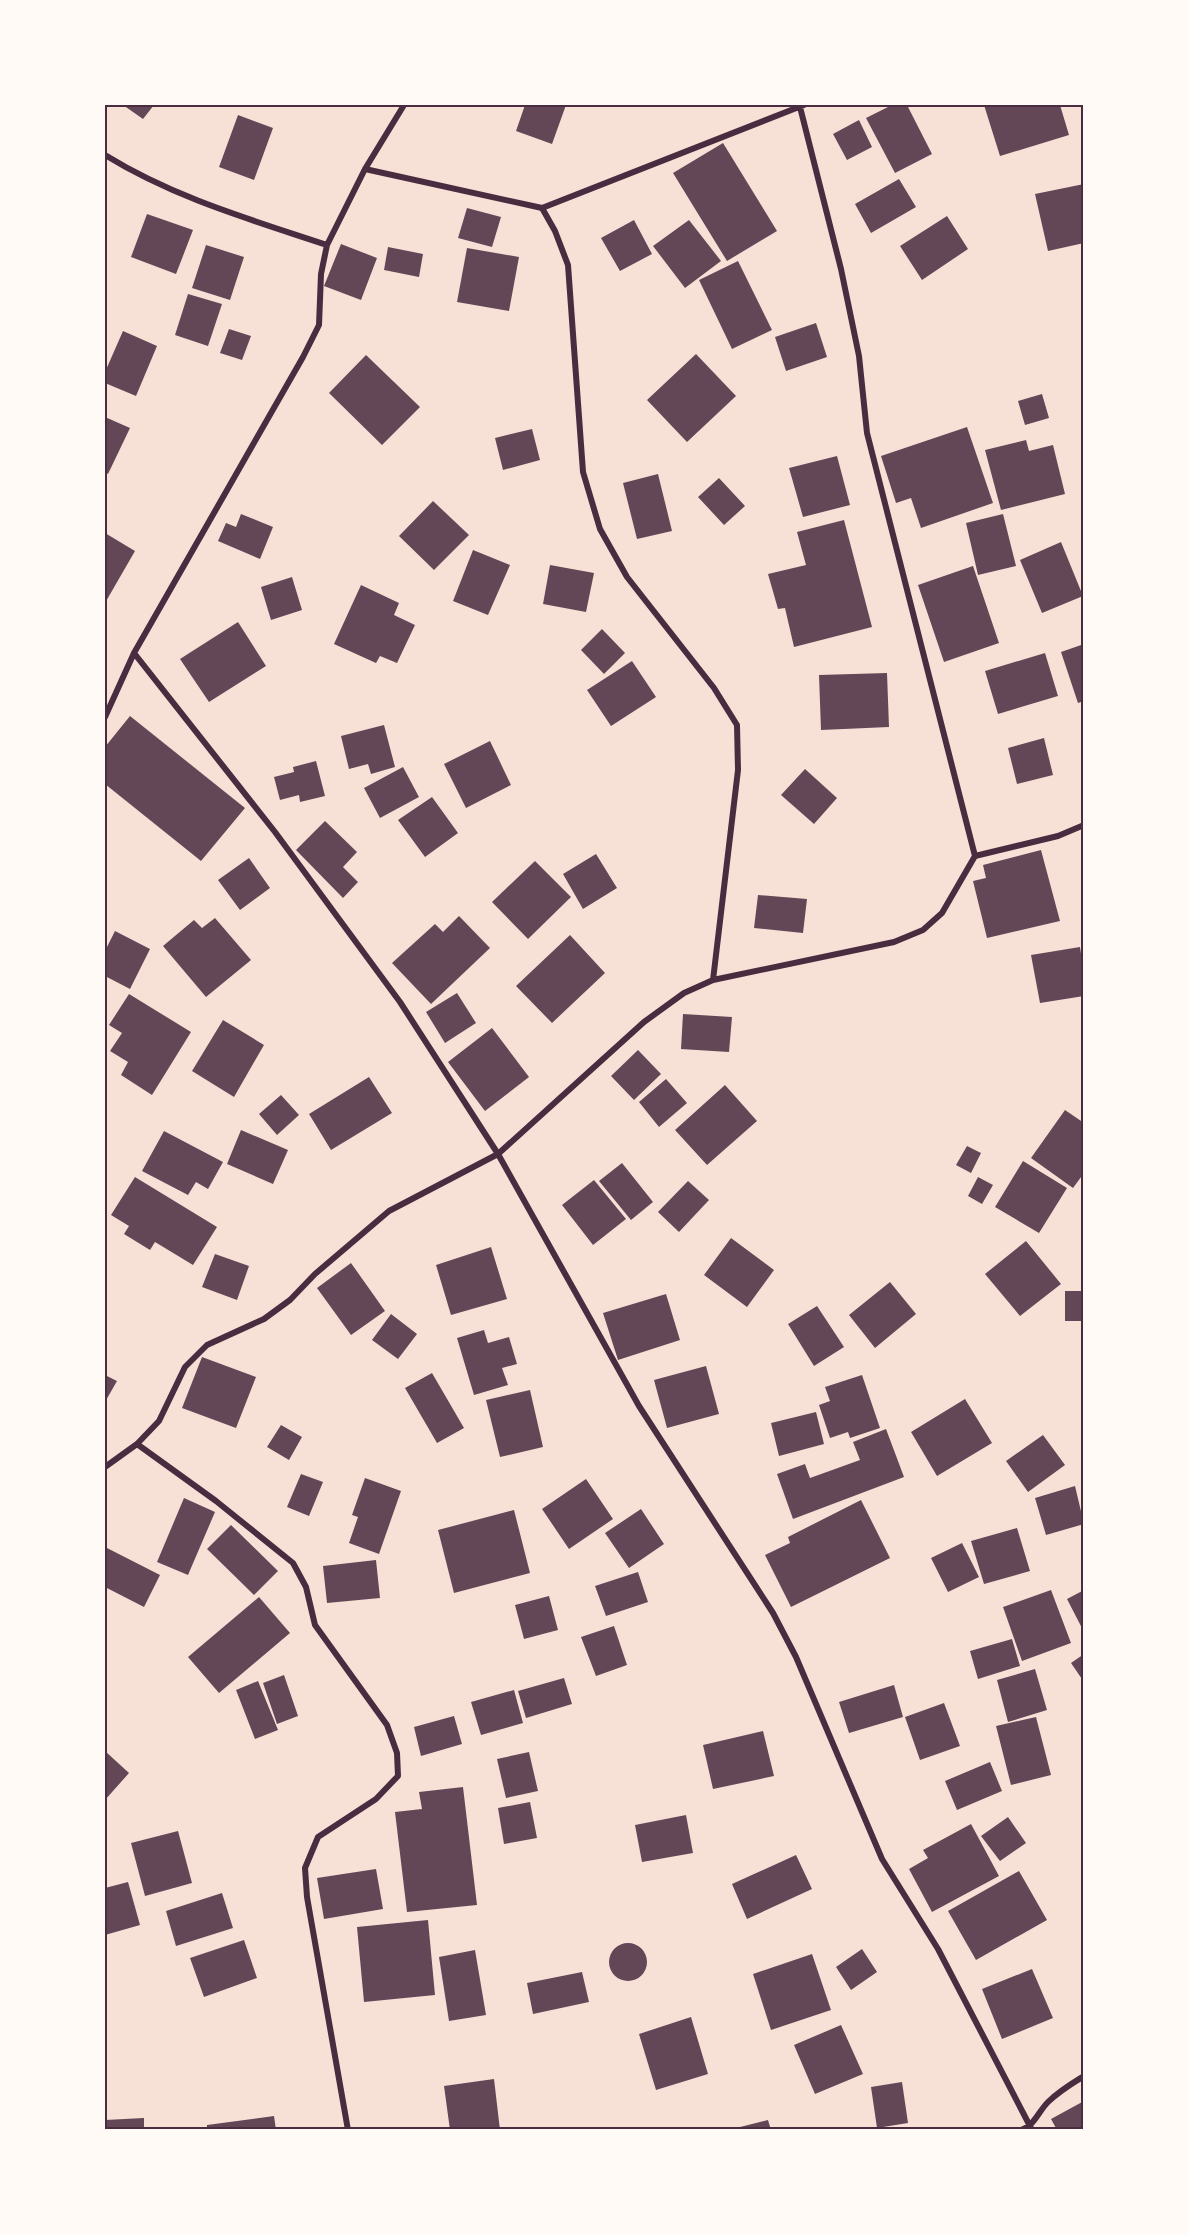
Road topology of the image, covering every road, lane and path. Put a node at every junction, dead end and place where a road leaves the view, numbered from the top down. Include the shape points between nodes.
1 (404, 105) edge
2 (802, 106) edge
3 (105, 155) edge
4 (365, 169) junction
5 (542, 208) junction
6 (327, 244) junction
7 (134, 653) junction
8 (105, 717) edge
9 (1084, 825) edge
10 (975, 856) junction
11 (713, 980) junction
12 (498, 1154) junction
13 (137, 1443) junction
14 (105, 1467) edge
15 (1084, 2076) edge
16 (1031, 2128) edge
17 (348, 2130) edge
18 (1022, 2130) edge

1 - 4 street
2 - 5 street
2 - 10 street via 842,269 859,356 867,433
3 - 6 street via 181,196
4 - 5 street
4 - 6 street
5 - 11 street via 568,265 583,472 600,529 627,577 714,688 737,725 738,770
6 - 7 street via 321,274 319,325
7 - 8 street
7 - 12 street via 400,1002
9 - 10 street via 1058,836
10 - 11 street via 942,913 923,930 894,942
11 - 12 street via 684,993 644,1022
12 - 13 street via 389,1211 290,1300 264,1319 207,1345 185,1367 159,1421
12 - 16 street via 639,1406 773,1613 796,1657 882,1859 938,1948
13 - 14 street
13 - 17 street via 293,1563 306,1587 315,1625 387,1725 398,1753 398,1776 376,1799 318,1837 305,1868
15 - 16 street via 1046,2104
16 - 18 street

